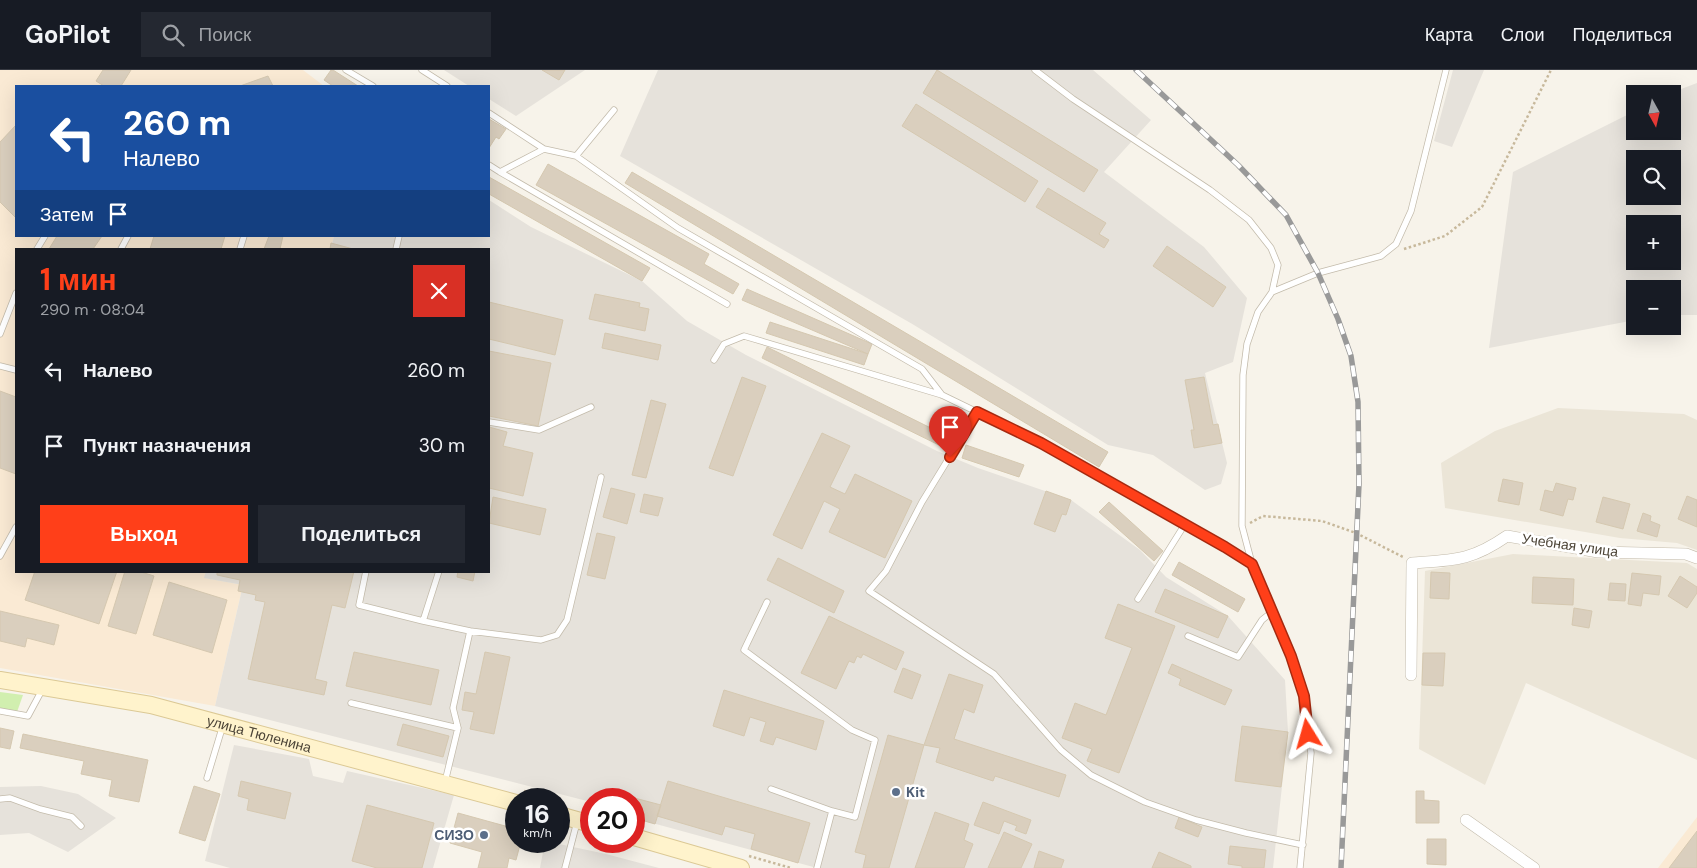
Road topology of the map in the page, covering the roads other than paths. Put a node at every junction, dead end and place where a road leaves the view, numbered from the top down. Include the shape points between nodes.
1 (346, 70) edge
2 (422, 70) edge
3 (1035, 70) edge
4 (1446, 70) edge
5 (371, 85) edge
6 (445, 85) edge
7 (614, 110) dead end
8 (490, 114) edge
9 (544, 149) junction
10 (576, 156) junction
11 (490, 166) edge
12 (500, 172) junction
13 (45, 237) edge
14 (38, 248) edge
15 (1272, 292) junction
16 (15, 296) edge
17 (727, 304) dead end
18 (0, 334) edge
19 (714, 360) dead end
20 (0, 366) edge
21 (15, 370) edge
22 (942, 395) junction
23 (591, 407) dead end
24 (977, 412) junction
25 (490, 422) edge
26 (600, 478) dead end
27 (1185, 524) junction
28 (15, 529) edge
29 (0, 556) edge
30 (1697, 558) edge
31 (1252, 564) junction
32 (366, 573) edge
33 (438, 573) edge
34 (1138, 599) dead end
35 (767, 602) dead end
36 (1272, 612) junction
37 (423, 621) junction
38 (470, 631) junction
39 (1188, 636) dead end
40 (1411, 675) dead end
41 (0, 680) edge
42 (43, 688) junction
43 (351, 703) dead end
44 (0, 711) edge
45 (224, 723) junction
46 (458, 728) junction
47 (207, 778) dead end
48 (445, 782) junction
49 (770, 789) dead end
50 (0, 799) edge
51 (505, 800) edge
52 (832, 810) junction
53 (1466, 820) dead end
54 (81, 826) dead end
55 (580, 832) edge
56 (645, 840) edge
57 (1303, 845) junction
58 (565, 868) edge
59 (741, 868) edge
60 (817, 868) edge
61 (1300, 868) edge
62 (1534, 868) edge

1 - 5 lane
2 - 6 lane
3 - 15 lane via 1249,220 1278,265
4 - 15 lane via 1411,211 1396,244 1381,256 1318,273
7 - 10 lane
8 - 9 lane
9 - 10 lane
9 - 12 lane
10 - 22 lane via 678,228 922,369
11 - 12 lane
12 - 17 lane
13 - 14 lane
15 - 31 lane via 1258,312 1247,344 1243,375 1242,526
16 - 18 lane
19 - 22 lane via 724,344 744,336
20 - 21 lane
22 - 24 lane
23 - 25 lane via 539,430
24 - 27 lane via 1041,443
24 - 57 lane via 922,502 886,571 869,591 994,674 1061,750 1091,775 1145,802 1196,820
26 - 38 lane via 567,620 557,635 542,640
27 - 31 lane
27 - 34 lane
28 - 29 lane
30 - 40 street, Учебная улица via 1686,554 1598,552 1507,536 1486,551 1463,559 1412,563
31 - 36 lane
32 - 37 lane via 359,605
33 - 37 lane
35 - 52 lane via 744,650 852,730 875,740 854,817
36 - 39 lane via 1262,620 1238,657
36 - 57 lane via 1304,696 1311,753
37 - 38 lane
38 - 46 lane via 454,708
41 - 42 main road, улица Тюленина
42 - 44 lane via 28,716
42 - 45 main road, улица Тюленина via 151,705
43 - 46 lane
45 - 47 lane
45 - 48 main road, улица Тюленина
46 - 48 lane
48 - 51 main road, улица Тюленина
49 - 52 lane
50 - 54 lane via 10,798 72,817
52 - 60 lane
53 - 62 street
55 - 58 lane
56 - 59 main road
57 - 61 lane

